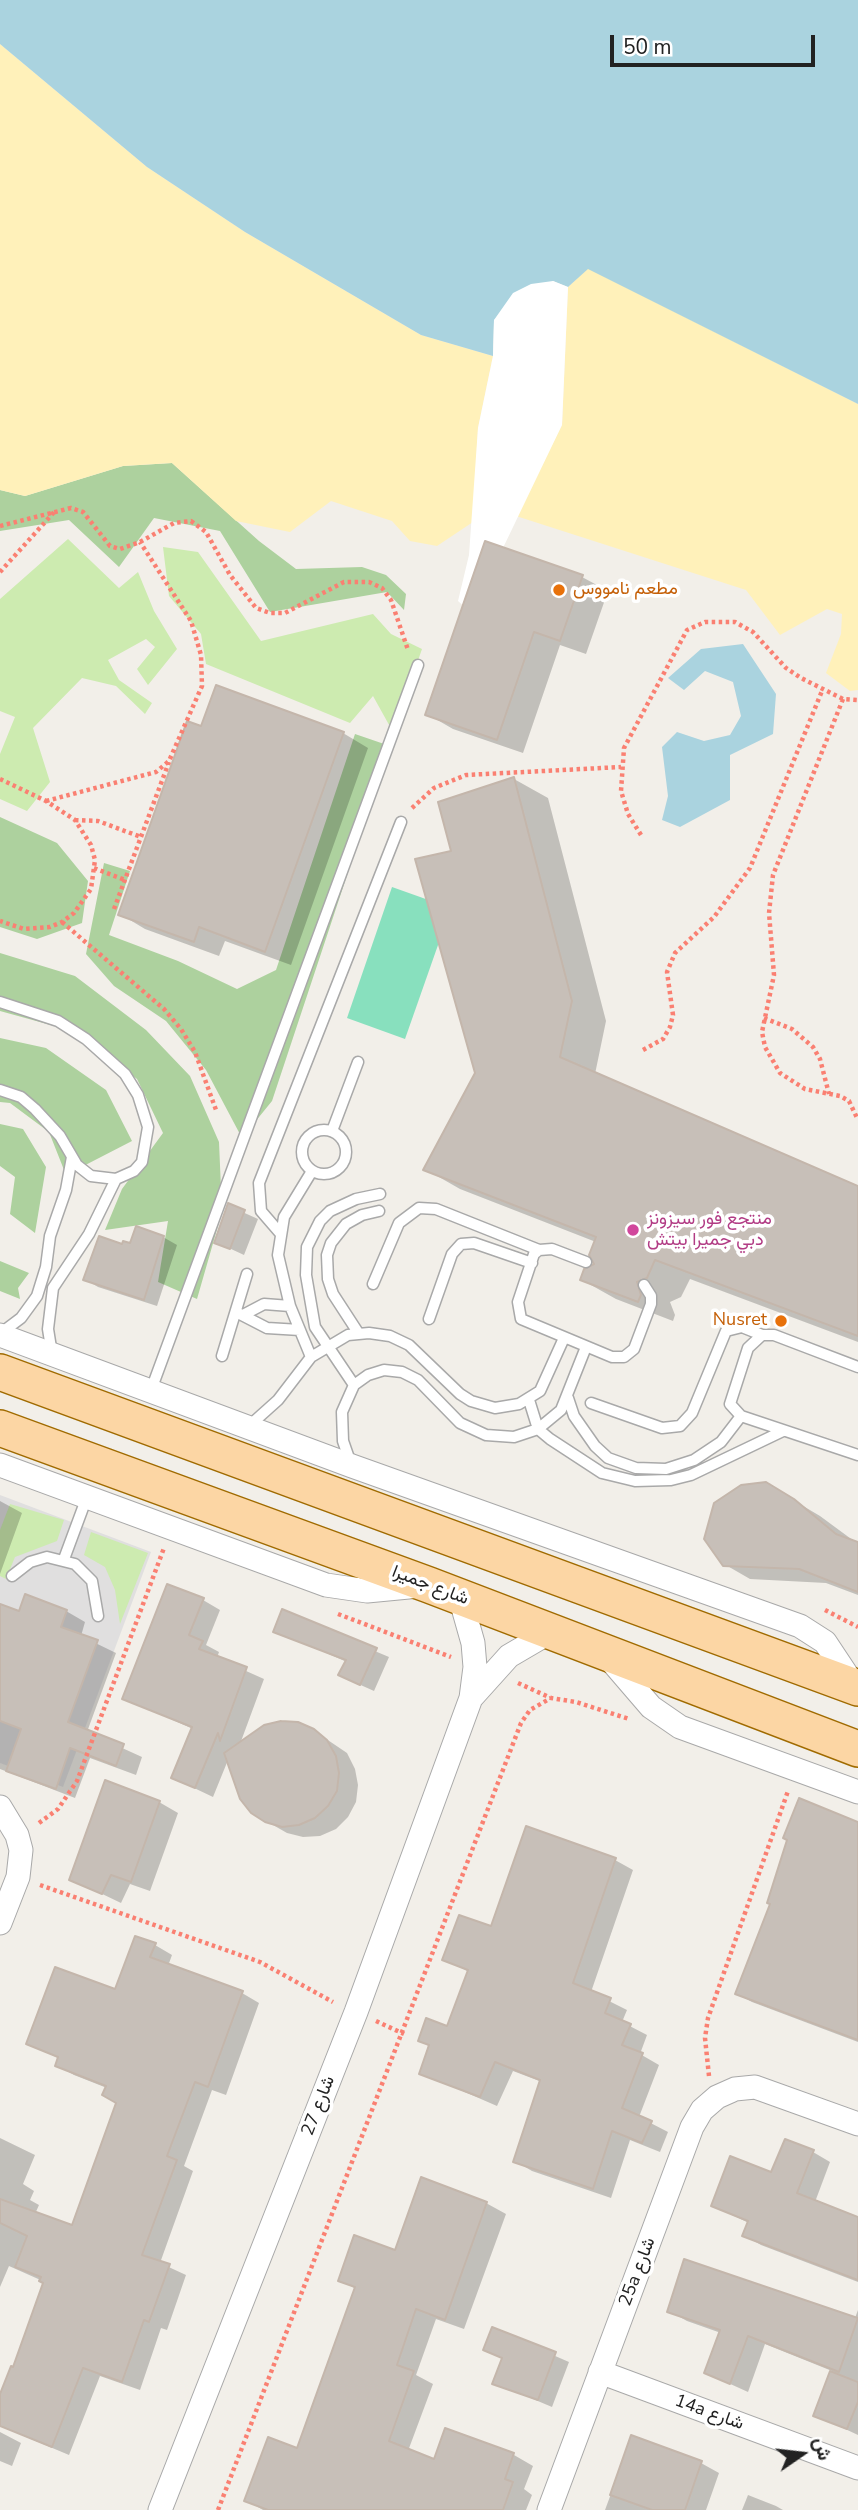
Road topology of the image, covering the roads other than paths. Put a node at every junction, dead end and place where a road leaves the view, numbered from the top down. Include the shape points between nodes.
1 (418, 665) road end
2 (401, 822) road end
3 (0, 1002) edge
4 (358, 1062) dead end
5 (0, 1090) edge
6 (332, 1131) junction
7 (72, 1157) junction
8 (312, 1171) junction
9 (116, 1179) junction
10 (380, 1195) dead end
11 (379, 1211) dead end
12 (280, 1233) junction
13 (539, 1250) junction
14 (586, 1262) dead end
15 (532, 1263) junction
16 (46, 1267) junction
17 (60, 1273) junction
18 (247, 1274) dead end
19 (373, 1284) dead end
20 (644, 1285) dead end
21 (290, 1306) junction
22 (240, 1313) junction
23 (429, 1319) dead end
24 (300, 1330) junction
25 (359, 1334) junction
26 (0, 1335) edge
27 (762, 1335) junction
28 (564, 1338) junction
29 (327, 1345) junction
30 (586, 1347) junction
31 (52, 1354) junction
32 (222, 1356) dead end
33 (311, 1357) junction
34 (858, 1367) edge
35 (0, 1372) edge
36 (354, 1385) junction
37 (151, 1390) junction
38 (568, 1398) junction
39 (528, 1400) junction
40 (591, 1403) dead end
41 (741, 1416) junction
42 (248, 1427) junction
43 (0, 1428) edge
44 (538, 1429) junction
45 (783, 1431) junction
46 (858, 1455) edge
47 (0, 1465) edge
48 (352, 1466) junction
49 (87, 1497) junction
50 (64, 1559) junction
51 (12, 1576) dead end
52 (445, 1591) junction
53 (98, 1616) dead end
54 (550, 1632) junction
55 (606, 1655) junction
56 (856, 1688) edge
57 (471, 1698) junction
58 (858, 1749) edge
59 (858, 1792) edge
60 (0, 1807) edge
61 (0, 1923) edge
62 (858, 2124) edge
63 (600, 2372) junction
64 (858, 2468) edge
65 (160, 2510) edge
66 (549, 2510) edge

1 - 37 lane
2 - 12 lane via 259,1183 261,1211
3 - 9 lane via 58,1021 125,1074 144,1111 148,1140 142,1162
4 - 6 lane
5 - 7 lane via 21,1097 35,1109
6 - 8 lane via 313,1132 302,1146 305,1165
6 - 8 lane via 345,1144 344,1162 330,1174
7 - 9 lane via 91,1176
7 - 16 lane
8 - 12 lane via 291,1203
9 - 17 lane via 89,1234
10 - 29 lane via 356,1199 330,1212 307,1247 312,1316
11 - 25 lane via 346,1224 327,1255 333,1294
12 - 21 lane via 278,1255
13 - 14 lane via 552,1249
13 - 15 lane
13 - 19 lane via 436,1209 419,1208 398,1223
15 - 23 lane via 474,1243 461,1244 452,1254
15 - 28 lane via 518,1314
16 - 17 lane
16 - 26 lane via 30,1308
17 - 31 lane via 50,1301
18 - 22 lane
20 - 30 lane via 651,1304 630,1354 612,1357
21 - 22 lane via 264,1304
21 - 24 lane
22 - 24 lane via 267,1328
22 - 32 lane
24 - 33 lane
25 - 29 lane
25 - 39 lane via 390,1336 410,1345 449,1385 482,1406 507,1407
26 - 31 street
27 - 34 lane via 774,1335
27 - 40 lane via 741,1327 726,1331 692,1413 680,1426 662,1428
27 - 41 lane via 748,1348 731,1399 732,1410
28 - 30 lane
28 - 39 lane via 540,1391
29 - 33 lane
29 - 36 lane
30 - 38 lane
31 - 37 street
33 - 42 lane via 278,1400
35 - 56 main road
36 - 44 lane via 384,1370 402,1372 418,1380 449,1415 472,1430 500,1437
36 - 48 lane via 341,1427
37 - 42 street
38 - 41 lane via 595,1446 608,1458 636,1468 666,1469 694,1460 720,1442
38 - 44 lane via 552,1420
39 - 44 lane
41 - 45 lane
42 - 48 street
43 - 52 main road, شارع جميرا
44 - 45 lane via 602,1473 652,1482 691,1475
45 - 46 lane
47 - 49 street
48 - 56 street via 800,1626 825,1642
49 - 50 lane
49 - 52 street via 326,1585 367,1591
50 - 51 lane via 38,1559
50 - 53 lane via 85,1571 92,1581
52 - 54 main road, شارع جميرا
52 - 57 street, شارع 27 via 473,1643
54 - 55 main road, شارع جميرا
54 - 57 street, شارع 27 via 528,1642 491,1672
55 - 58 main road, شارع جميرا
55 - 59 street via 651,1707 680,1727
57 - 65 street, شارع 27 via 356,2012
60 - 61 street via 18,1835 21,1850 18,1877
62 - 63 street, 25a شارع via 755,2087 735,2089 702,2110
63 - 64 street, 14a شارع
63 - 66 street, 25a شارع

